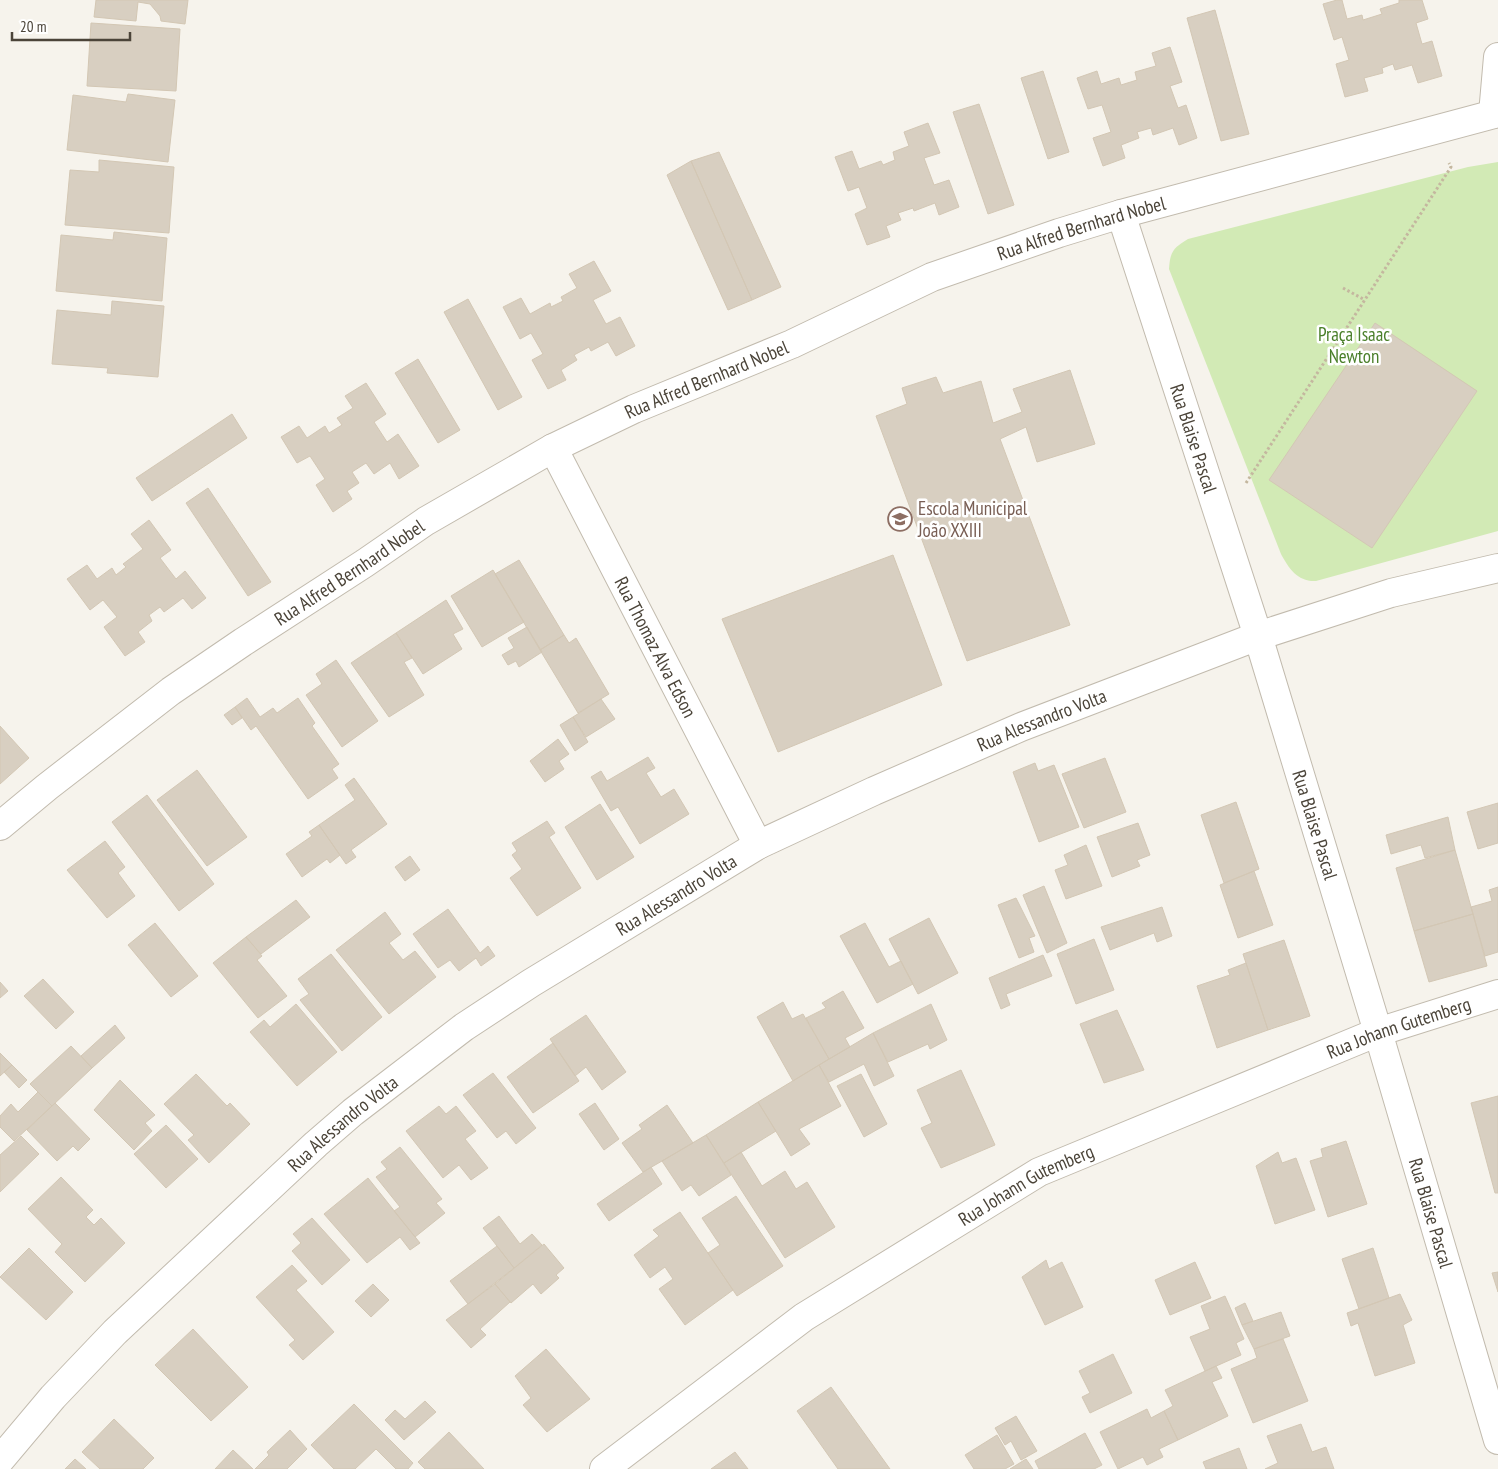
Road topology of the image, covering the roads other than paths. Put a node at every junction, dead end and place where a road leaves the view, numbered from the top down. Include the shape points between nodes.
1 (1498, 58) edge
2 (1496, 113) edge
3 (1120, 214) junction
4 (553, 448) junction
5 (1498, 568) edge
6 (1258, 636) junction
7 (0, 826) edge
8 (758, 845) junction
9 (1498, 994) edge
10 (1378, 1032) junction
11 (1498, 1440) edge
12 (0, 1460) edge
13 (604, 1469) edge

1 - 2 street
2 - 3 street, Rua Alfred Bernhard Nobel
3 - 4 street, Rua Alfred Bernhard Nobel via 932,277 792,344 634,409
3 - 6 street, Rua Blaise Pascal
4 - 7 street, Rua Alfred Bernhard Nobel via 426,521 235,647 171,691
4 - 8 street, Rua Thomaz Alva Edson
5 - 6 street, Rua Alessandro Volta via 1391,593
6 - 8 street, Rua Alessandro Volta via 1021,727
6 - 10 street, Rua Blaise Pascal
8 - 12 street, Rua Alessandro Volta via 531,982 464,1027 353,1112 115,1332 53,1397
9 - 10 street, Rua Johann Gutemberg
10 - 11 street, Rua Blaise Pascal
10 - 13 street, Rua Johann Gutemberg via 1039,1172 804,1317

